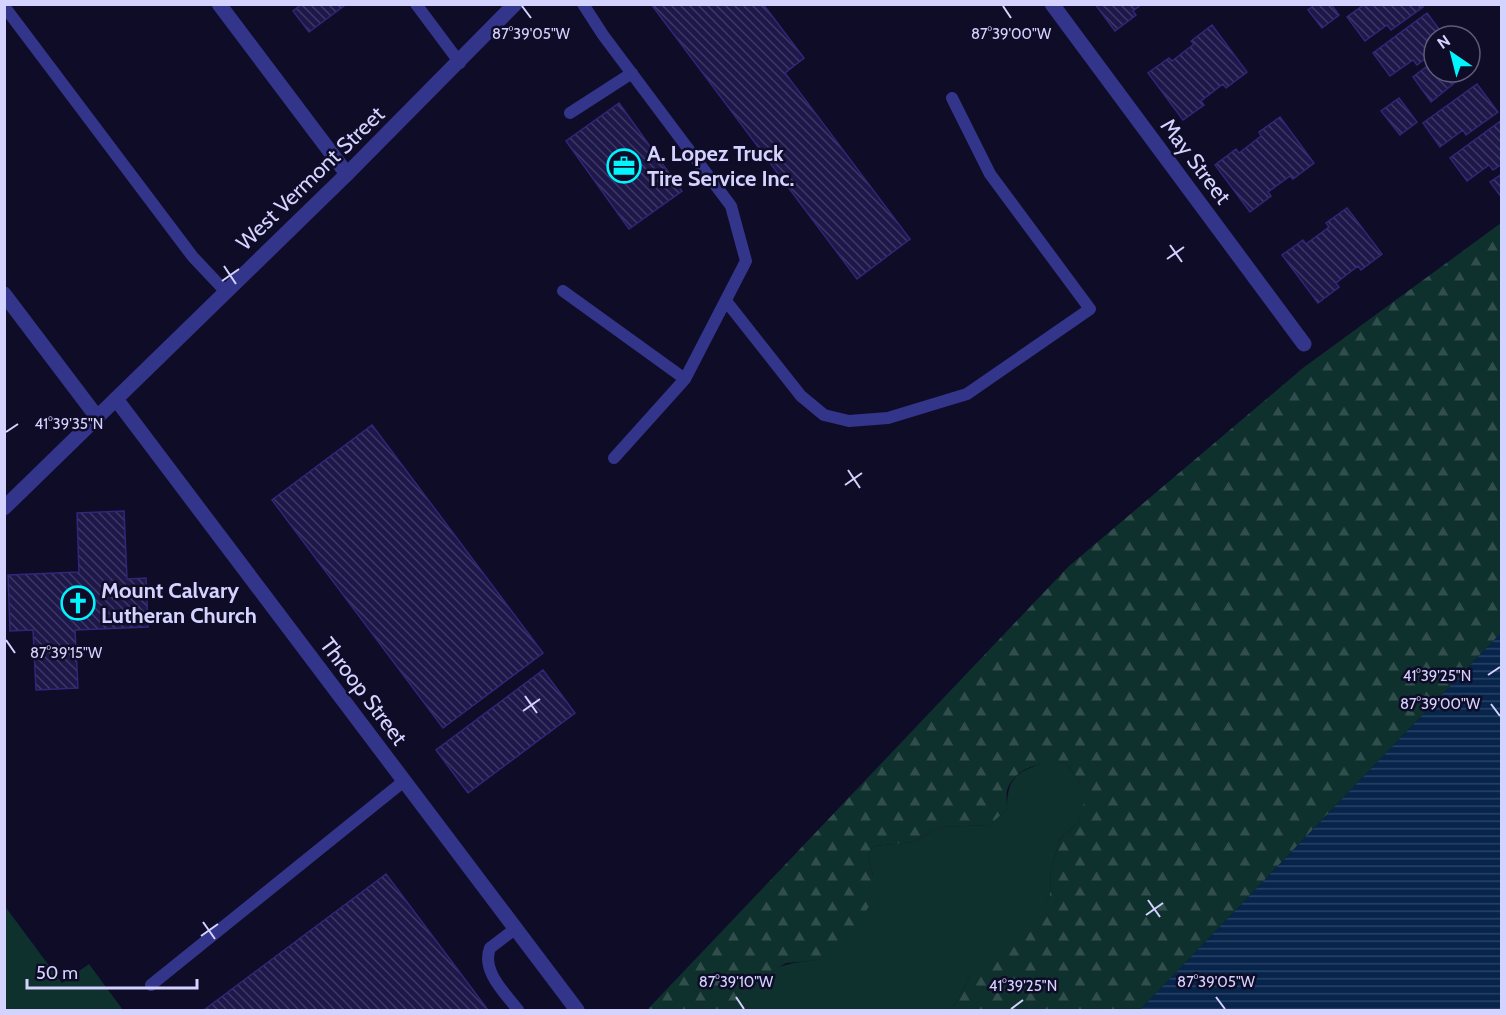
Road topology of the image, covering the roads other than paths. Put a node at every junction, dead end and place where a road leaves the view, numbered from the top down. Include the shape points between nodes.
1 (219, 4) edge
2 (416, 4) edge
3 (515, 4) edge
4 (584, 4) edge
5 (1052, 4) edge
6 (4, 6) edge
7 (460, 63) junction
8 (632, 73) junction
9 (952, 98) dead end
10 (570, 113) dead end
11 (347, 174) junction
12 (563, 291) dead end
13 (226, 292) junction
14 (4, 294) edge
15 (726, 301) junction
16 (1304, 344) dead end
17 (686, 379) junction
18 (116, 399) junction
19 (97, 417) junction
20 (614, 458) dead end
21 (4, 508) edge
22 (404, 781) junction
23 (515, 929) junction
24 (151, 985) dead end
25 (518, 1011) edge
26 (577, 1011) edge

1 - 11 street
2 - 7 lane
3 - 7 street, West Vermont Street
4 - 8 lane
5 - 16 street, May Street
6 - 13 lane via 193,257
7 - 11 street, West Vermont Street
8 - 10 lane
8 - 15 lane via 731,206 746,261
9 - 15 lane via 990,174 1090,309 968,394 888,418 849,421 824,415 801,396
11 - 13 street, West Vermont Street
12 - 17 lane
13 - 18 street, West Vermont Street
14 - 19 street
15 - 17 lane
17 - 20 lane
18 - 19 street, West Vermont Street
18 - 22 street, Throop Street
19 - 21 street, West Vermont Street
22 - 23 street, Throop Street
22 - 24 lane
23 - 25 lane via 490,948 487,963
23 - 26 street, Throop Street

